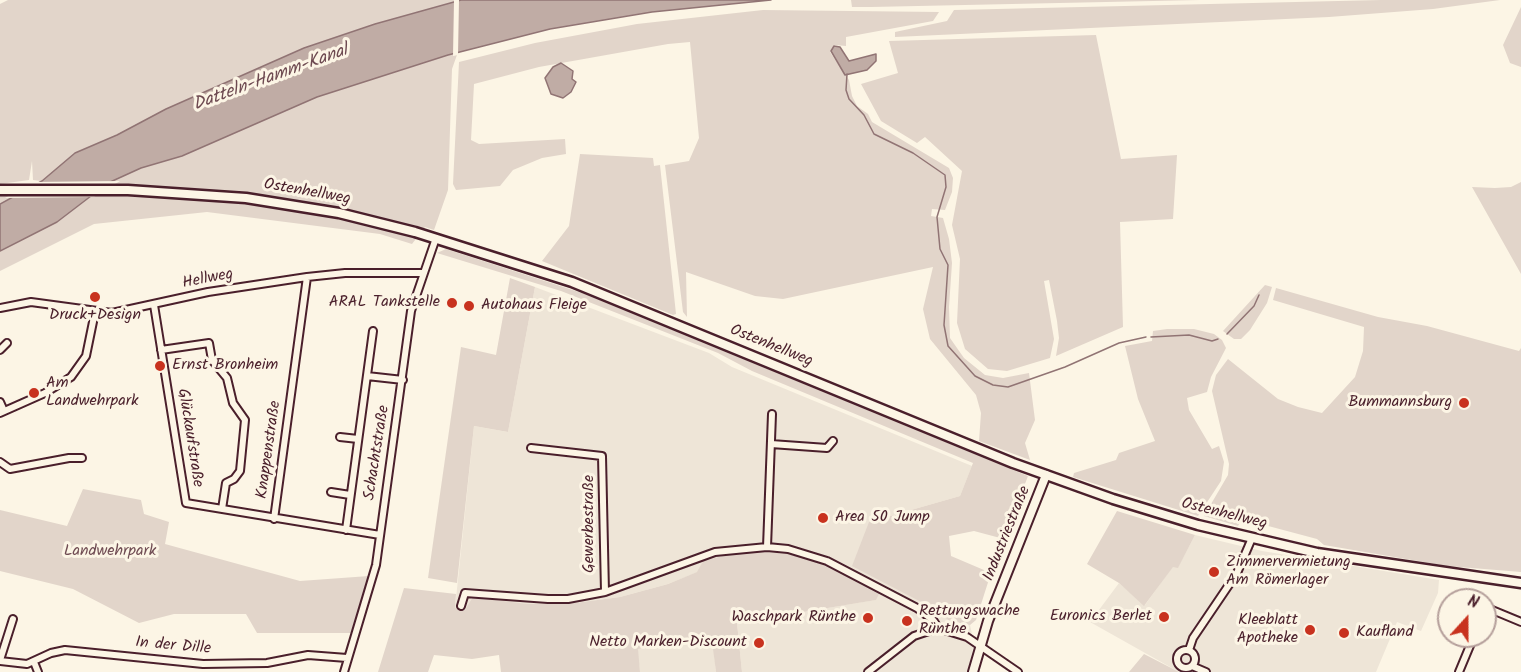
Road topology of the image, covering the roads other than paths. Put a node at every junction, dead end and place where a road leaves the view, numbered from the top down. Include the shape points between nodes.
1 (0, 190) edge
2 (436, 238) junction
3 (424, 273) junction
4 (307, 277) junction
5 (154, 305) junction
6 (0, 308) edge
7 (95, 312) junction
8 (373, 331) dead end
9 (7, 343) dead end
10 (0, 350) edge
11 (161, 350) junction
12 (367, 376) junction
13 (403, 380) junction
14 (0, 402) edge
15 (2, 412) edge
16 (772, 414) dead end
17 (340, 436) dead end
18 (358, 439) junction
19 (832, 441) dead end
20 (771, 444) junction
21 (531, 448) dead end
22 (81, 458) dead end
23 (0, 462) edge
24 (1046, 475) junction
25 (332, 492) dead end
26 (350, 495) junction
27 (222, 510) junction
28 (274, 519) junction
29 (346, 530) junction
30 (380, 535) junction
31 (1252, 538) junction
32 (768, 547) junction
33 (1521, 583) edge
34 (605, 592) junction
35 (461, 606) dead end
36 (1497, 612) edge
37 (13, 619) dead end
38 (1521, 622) edge
39 (938, 628) junction
40 (980, 645) junction
41 (1469, 648) edge
42 (1189, 650) junction
43 (347, 658) junction
44 (0, 661) edge
45 (34, 662) junction
46 (1192, 666) junction
47 (38, 672) edge
48 (344, 672) edge
49 (868, 672) edge
50 (973, 672) edge
51 (1018, 672) edge
52 (1206, 672) edge
53 (1460, 672) edge

1 - 2 main road, Ostenhellweg via 109,190 246,198 339,213
2 - 3 street, Schachtstraße
2 - 24 main road, Ostenhellweg via 572,282
3 - 4 street, Hellweg
3 - 13 street, Schachtstraße via 411,311
4 - 5 street, Hellweg via 208,292
4 - 28 street, Knappenstraße
5 - 7 street, Hellweg
5 - 11 street, Glückaufstraße
6 - 7 street, Hellweg via 31,302
7 - 15 street via 86,356 71,377
8 - 12 street
9 - 10 street
11 - 27 street, Glückaufstraße via 186,503
11 - 27 street via 209,342 212,360 227,378 233,403 245,420 240,471 226,483
12 - 13 street
12 - 18 street
13 - 30 street, Schachtstraße
14 - 15 street
16 - 20 street
17 - 18 street
18 - 26 street
19 - 20 street via 827,448
20 - 32 street
21 - 34 street, Gewerbestraße via 602,456
22 - 23 street via 10,469
24 - 31 main road, Ostenhellweg via 1155,512
24 - 40 street, Industriestraße
25 - 26 street
26 - 29 street
27 - 28 street
28 - 29 street
29 - 30 street
30 - 43 street, Schachtstraße via 374,576
31 - 33 main road, Ostenhellweg via 1370,562
31 - 42 street via 1233,580
32 - 34 street, Gewerbestraße via 715,552
32 - 39 street, Gewerbestraße via 828,561 917,608
34 - 35 street, Gewerbestraße via 558,599 465,593
36 - 38 street
37 - 44 street, In der Dille
39 - 40 street via 957,632
39 - 49 street via 914,636
40 - 50 street, Industriestraße
40 - 51 street
41 - 53 street
42 - 46 street via 1194,655
42 - 46 street via 1179,652 1177,662 1185,668
43 - 45 street, In der Dille via 308,654 267,663 203,664 65,650 51,652
43 - 48 street, Schachtstraße
44 - 45 street, In der Dille via 18,665
45 - 47 street
46 - 52 street

